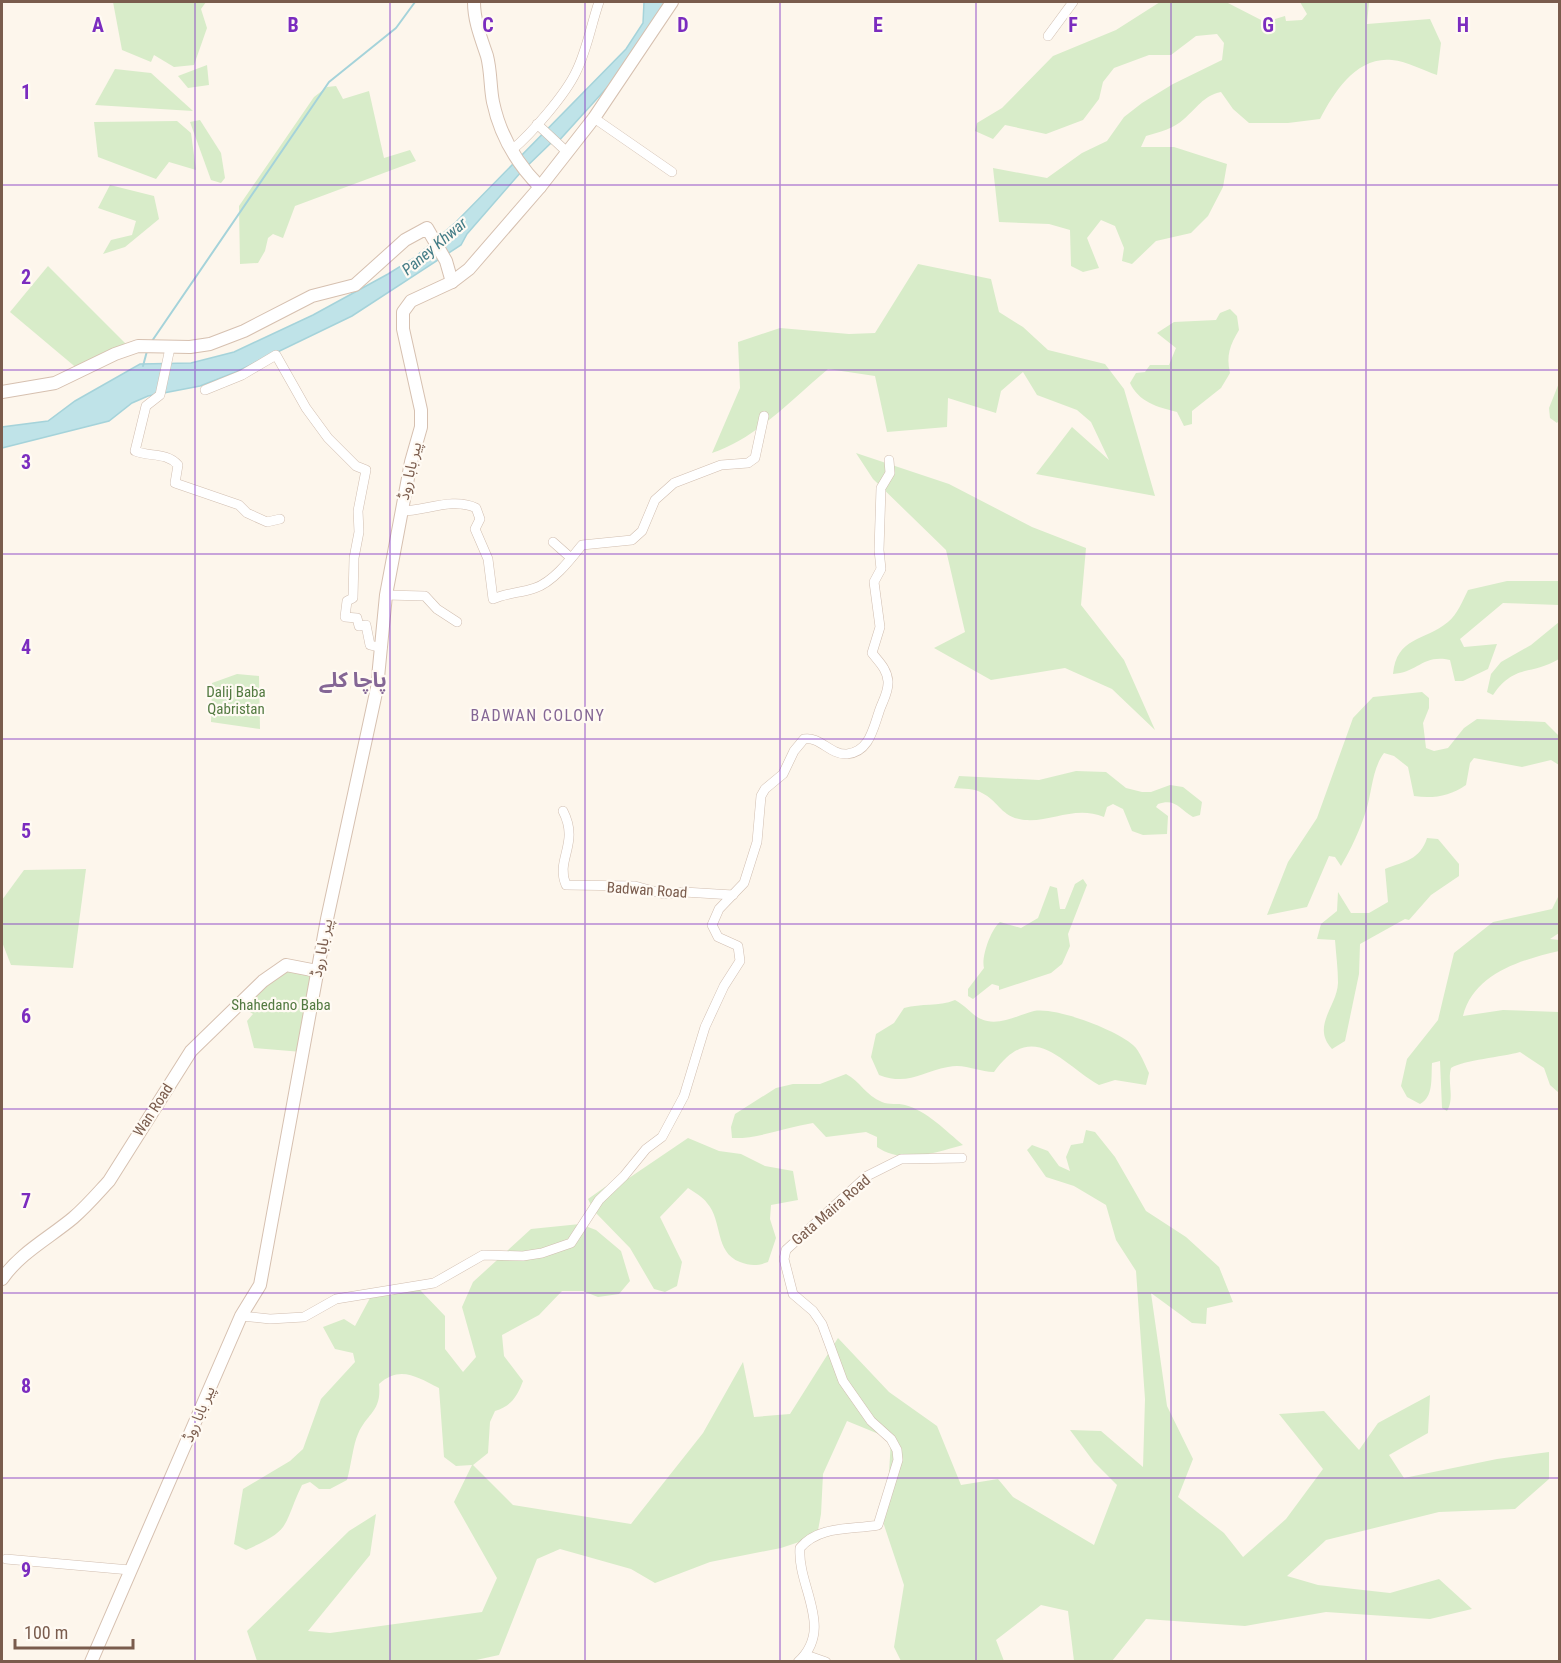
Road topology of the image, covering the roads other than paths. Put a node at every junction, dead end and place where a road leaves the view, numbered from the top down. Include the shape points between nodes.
1 (474, 2) edge
2 (599, 2) edge
3 (672, 2) edge
4 (1073, 2) edge
5 (1048, 36) dead end
6 (594, 118) junction
7 (537, 124) junction
8 (567, 152) junction
9 (514, 153) junction
10 (672, 172) dead end
11 (540, 187) junction
12 (452, 282) junction
13 (170, 348) junction
14 (205, 390) dead end
15 (2, 392) edge
16 (764, 416) dead end
17 (889, 460) dead end
18 (402, 511) junction
19 (280, 519) dead end
20 (553, 542) dead end
21 (571, 558) junction
22 (386, 595) junction
23 (457, 622) dead end
24 (382, 648) junction
25 (563, 812) dead end
26 (733, 895) junction
27 (317, 971) junction
28 (962, 1158) dead end
29 (2, 1279) edge
30 (241, 1316) junction
31 (6, 1559) dead end
32 (130, 1570) junction
33 (802, 1658) edge
34 (91, 1662) edge
35 (826, 1662) edge

1 - 9 main road via 493,101 504,138
2 - 7 street via 578,70
3 - 6 main road
4 - 5 street
6 - 8 main road
6 - 10 street
7 - 8 street
7 - 9 street
8 - 11 main road
9 - 11 main road
11 - 12 main road via 469,269
12 - 13 main road via 446,261 427,228 405,240 355,285 312,296 210,344
12 - 18 main road, پیر بابا روڈ via 411,301 404,312 403,329 421,410 421,427
13 - 15 main road via 138,346 44,387
13 - 19 street via 160,395 146,406 135,451 176,462 175,483 239,505 267,522
14 - 24 street via 276,355 328,438 356,466 366,470 358,511 353,598 347,601 345,617 357,618 359,626 366,626 370,645
16 - 21 street via 755,458 748,463 721,465 674,483 655,500 642,531 632,540 582,545
17 - 26 street via 890,473 881,488 881,569 874,582 880,627 872,653 886,671 888,691 863,747 846,754 834,752 814,739 804,739 783,774 765,789 759,807 754,856 744,883
18 - 21 street via 427,506 476,508 480,519 475,529 488,559 492,598 538,587
18 - 22 main road, پیر بابا روڈ
20 - 21 street
22 - 23 street via 425,596
22 - 24 main road, پیر بابا روڈ
24 - 27 main road, پیر بابا روڈ
25 - 26 street, Badwan Road via 571,835 563,872 569,886 635,886 664,894
26 - 30 street via 719,909 712,925 718,937 738,946 740,961 705,1027 684,1096 662,1137 599,1200 576,1238 542,1253 483,1255 434,1283 336,1299 304,1317
27 - 29 main road, Wan Road via 286,965 263,981 191,1051 109,1181 73,1218 21,1257
27 - 30 main road, پیر بابا روڈ via 260,1285
28 - 33 street, Gata Maira Road via 901,1159 867,1176 786,1250 784,1258 793,1294 822,1324 843,1381 871,1421 891,1439 898,1460 878,1525 837,1529 806,1540 800,1548 805,1584 816,1616 815,1630
30 - 32 main road, پیر بابا روڈ
31 - 32 street
32 - 34 main road, پیر بابا روڈ
33 - 35 street

